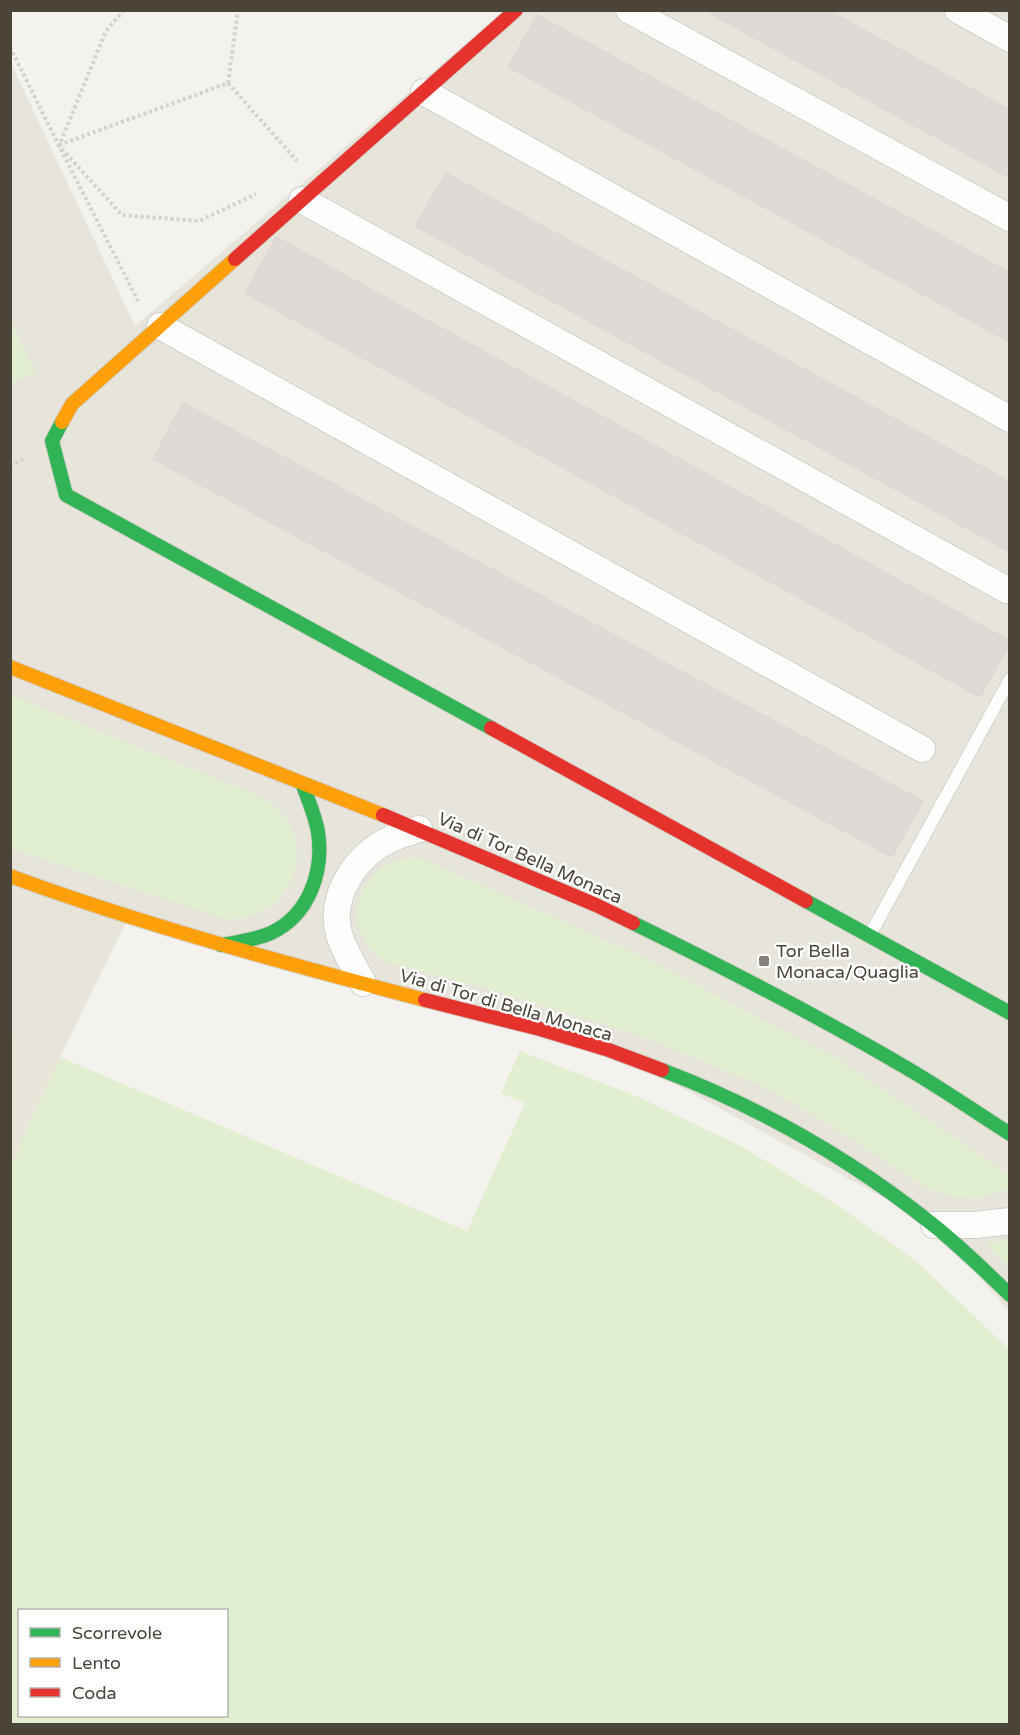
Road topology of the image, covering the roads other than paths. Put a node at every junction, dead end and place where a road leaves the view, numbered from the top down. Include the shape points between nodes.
1 (516, 10) edge
2 (629, 10) edge
3 (958, 10) edge
4 (1010, 39) edge
5 (424, 92) junction
6 (302, 200) junction
7 (1010, 218) edge
8 (153, 332) junction
9 (1010, 419) edge
10 (1007, 590) dead end
11 (10, 667) edge
12 (1010, 679) edge
13 (922, 749) dead end
14 (302, 783) junction
15 (419, 829) junction
16 (10, 876) edge
17 (870, 936) junction
18 (222, 945) junction
19 (363, 983) junction
20 (1010, 1013) edge
21 (1010, 1134) edge
22 (1010, 1221) edge
23 (934, 1225) junction
24 (1010, 1295) edge

1 - 5 main road
2 - 7 street
3 - 4 street
5 - 6 main road
5 - 9 street
6 - 8 main road
6 - 10 street
8 - 13 street
8 - 17 main road via 72,404 52,441 66,495
11 - 14 main road, Via di Tor Bella Monaca
12 - 17 lane
14 - 15 main road, Via di Tor Bella Monaca
14 - 18 main road via 320,843 318,870 309,898 301,911 278,930
15 - 19 street via 371,851 342,890 339,935
15 - 21 main road, Via di Tor Bella Monaca via 596,905 733,972 912,1071
16 - 18 main road, Via di Tor di Bella Monaca via 128,918
17 - 20 main road
18 - 19 main road, Via di Tor di Bella Monaca
19 - 23 main road, Via di Tor di Bella Monaca via 541,1030 717,1093 827,1151
22 - 23 street
23 - 24 main road, Via di Tor di Bella Monaca

